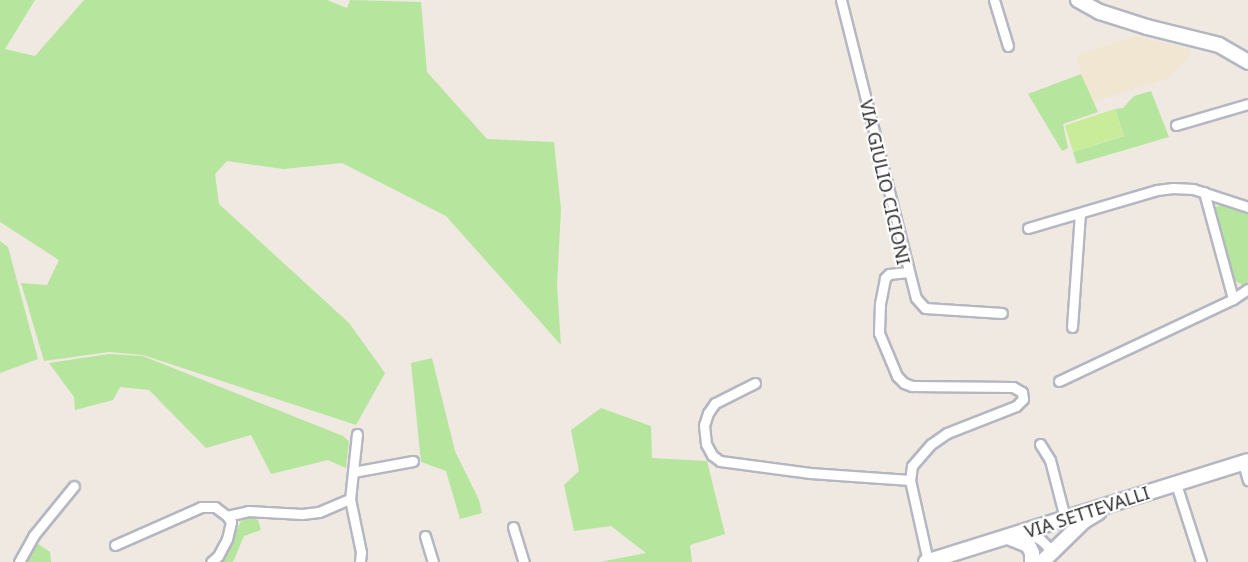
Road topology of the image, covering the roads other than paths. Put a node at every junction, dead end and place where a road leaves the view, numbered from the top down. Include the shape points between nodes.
1 (841, 0) edge
2 (994, 0) edge
3 (1078, 0) edge
4 (1008, 46) dead end
5 (1248, 62) edge
6 (1248, 104) edge
7 (1176, 125) dead end
8 (1204, 192) junction
9 (1248, 207) edge
10 (1080, 213) junction
11 (1028, 228) dead end
12 (908, 272) junction
13 (1248, 289) edge
14 (1233, 299) junction
15 (1002, 313) dead end
16 (1072, 327) dead end
17 (1059, 381) dead end
18 (755, 383) dead end
19 (357, 434) dead end
20 (1040, 444) dead end
21 (413, 461) dead end
22 (1245, 462) edge
23 (353, 472) junction
24 (910, 480) junction
25 (1248, 480) edge
26 (1176, 484) junction
27 (74, 486) dead end
28 (350, 499) junction
29 (1116, 503) junction
30 (228, 516) junction
31 (1068, 517) junction
32 (513, 527) dead end
33 (1075, 530) junction
34 (1025, 531) junction
35 (425, 536) dead end
36 (1007, 537) junction
37 (115, 545) dead end
38 (1053, 552) junction
39 (19, 562) edge
40 (211, 562) edge
41 (360, 562) edge
42 (433, 562) edge
43 (524, 562) edge
44 (927, 562) edge
45 (1032, 562) edge
46 (1042, 562) edge
47 (1201, 562) edge

1 - 12 street, VIA GIULIO CICIONI
2 - 4 street
3 - 5 main road via 1100,12 1147,27 1219,45
6 - 7 street
8 - 9 street
8 - 10 street via 1157,190
8 - 14 street
10 - 11 street
10 - 16 street
12 - 15 street via 916,298 925,308
12 - 24 street, VIA GIULIO CICIONI via 885,278 880,303 879,333 897,376 912,386 1013,387 1022,392 1023,399 1016,406 947,433 931,444 912,466
13 - 14 street
14 - 17 street
18 - 24 street via 715,403 708,413 704,425 706,444 720,461
19 - 23 street
20 - 31 street via 1050,460
21 - 23 street
22 - 25 street
22 - 26 main road, VIA SETTEVALLI
23 - 28 street
24 - 44 street, VIA GIULIO CICIONI
26 - 29 main road, VIA SETTEVALLI
26 - 47 street
27 - 39 street via 34,535
28 - 30 street via 319,512 248,511
28 - 41 street
29 - 31 main road, VIA SETTEVALLI
29 - 33 main road
30 - 37 street via 215,507 201,507
30 - 40 street via 231,522 227,539
31 - 33 street via 1076,524
31 - 34 main road, VIA SETTEVALLI
32 - 43 street
33 - 38 main road
34 - 36 main road, VIA SETTEVALLI
34 - 38 street
35 - 42 street
36 - 44 main road, VIA SETTEVALLI
36 - 45 main road via 1028,545
38 - 46 main road

